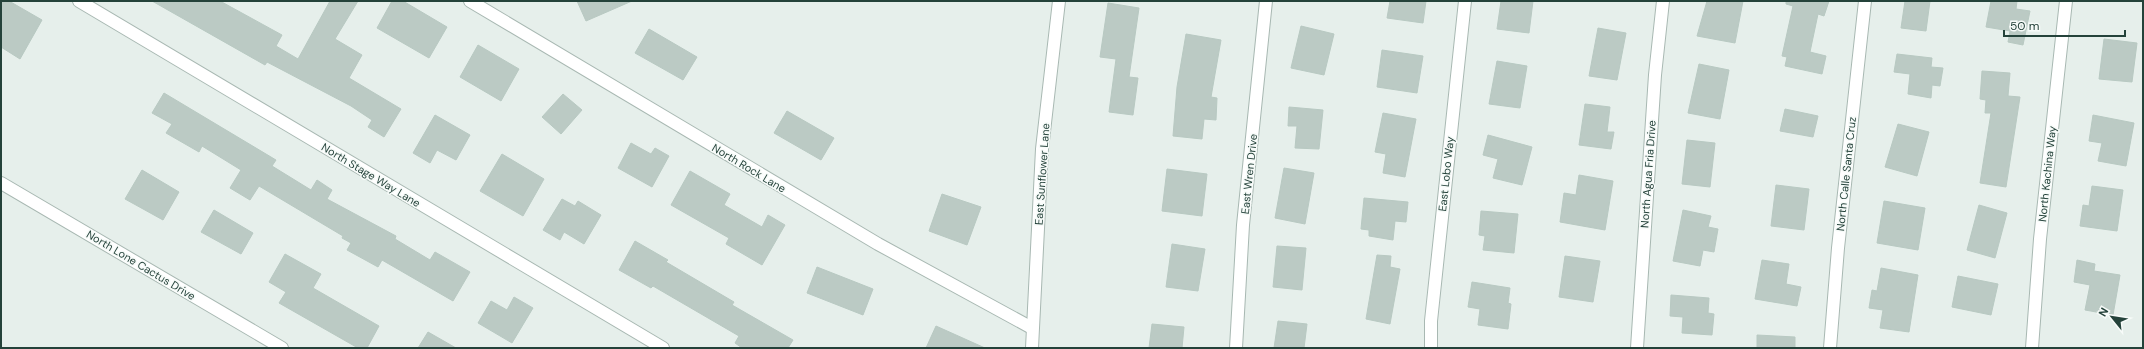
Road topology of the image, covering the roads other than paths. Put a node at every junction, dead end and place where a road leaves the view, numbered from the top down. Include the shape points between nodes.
1 (79, 1) edge
2 (470, 1) edge
3 (1060, 1) edge
4 (1266, 1) edge
5 (1465, 1) edge
6 (1663, 1) edge
7 (1865, 1) edge
8 (2066, 1) edge
9 (1, 183) edge
10 (1032, 328) junction
11 (282, 348) edge
12 (663, 348) edge
13 (1032, 348) edge
14 (1236, 348) edge
15 (1431, 348) edge
16 (1637, 348) edge
17 (1830, 348) edge
18 (2032, 348) edge

1 - 12 street, North Stage Way Lane
2 - 10 street, North Rock Lane via 878,244
3 - 10 street, East Sunflower Lane via 1042,149
4 - 14 street, East Wren Drive via 1243,224
5 - 15 street, East Lobo Way via 1431,321
6 - 16 street, North Agua Fria Drive via 1655,75
7 - 17 street, North Calle Santa Cruz via 1838,248
8 - 18 street, North Kachina Way via 2040,239
9 - 11 street, North Lone Cactus Drive
10 - 13 street, East Sunflower Lane

